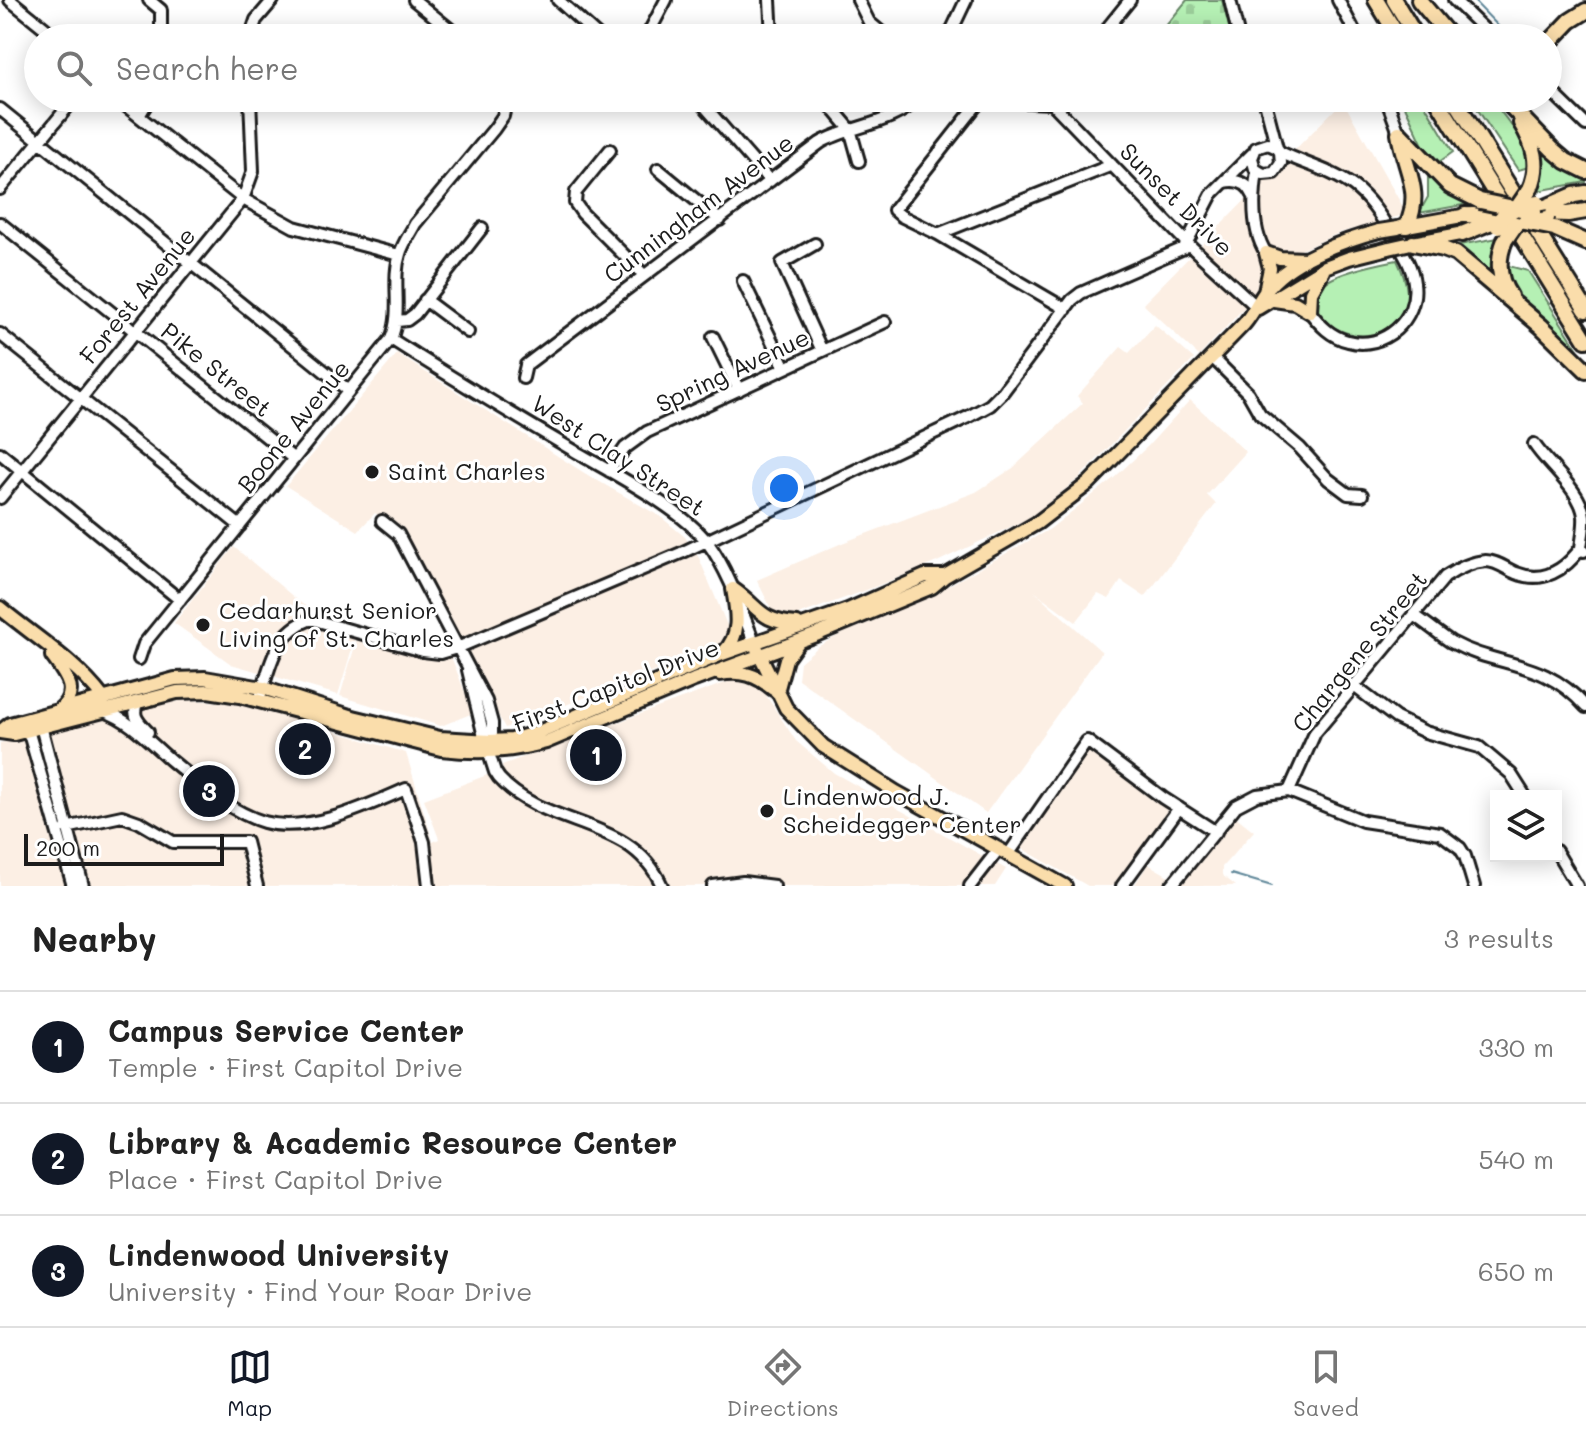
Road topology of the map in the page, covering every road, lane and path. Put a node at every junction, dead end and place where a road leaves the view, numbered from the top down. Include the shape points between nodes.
1 (10, 0) edge
2 (149, 0) edge
3 (273, 0) edge
4 (414, 0) edge
5 (558, 0) edge
6 (666, 0) edge
7 (770, 0) edge
8 (858, 0) edge
9 (966, 0) edge
10 (1130, 0) edge
11 (1230, 0) edge
12 (1338, 0) edge
13 (1376, 0) edge
14 (1394, 0) edge
15 (1419, 0) edge
16 (1454, 0) edge
17 (1586, 11) edge
18 (40, 24) edge
19 (161, 24) edge
20 (255, 24) edge
21 (444, 24) edge
22 (585, 24) edge
23 (653, 24) edge
24 (771, 24) edge
25 (871, 24) edge
26 (955, 24) edge
27 (1111, 24) edge
28 (1236, 24) edge
29 (1351, 24) edge
30 (1391, 24) edge
31 (1409, 24) edge
32 (1439, 24) edge
33 (1479, 24) edge
34 (1562, 29) edge
35 (1562, 102) edge
36 (0, 109) edge
37 (63, 112) edge
38 (134, 112) edge
39 (141, 112) edge
40 (251, 112) edge
41 (504, 112) edge
42 (710, 112) edge
43 (836, 112) edge
44 (897, 112) edge
45 (971, 112) edge
46 (1061, 112) edge
47 (1268, 112) edge
48 (1391, 112) edge
49 (1445, 112) edge
50 (1463, 112) edge
51 (1512, 112) edge
52 (1516, 112) edge
53 (139, 116) junction
54 (1270, 120) junction
55 (1586, 125) edge
56 (850, 129) junction
57 (1399, 133) junction
58 (39, 141) junction
59 (610, 150) dead end
60 (1256, 150) junction
61 (1278, 150) junction
62 (859, 161) dead end
63 (1112, 165) junction
64 (1309, 165) junction
65 (658, 169) dead end
66 (1256, 170) junction
67 (1586, 171) edge
68 (1274, 172) junction
69 (1225, 180) junction
70 (770, 181) junction
71 (0, 189) edge
72 (1580, 194) edge
73 (243, 199) junction
74 (1255, 202) junction
75 (1586, 211) edge
76 (1465, 215) joint
77 (1517, 215) junction
78 (720, 220) junction
79 (0, 223) edge
80 (1402, 227) junction
81 (482, 228) dead end
82 (938, 234) junction
83 (1462, 234) joint
84 (1586, 242) edge
85 (1187, 243) junction
86 (815, 244) dead end
87 (1410, 244) junction
88 (1266, 253) junction
89 (399, 255) junction
90 (1306, 259) junction
91 (191, 263) junction
92 (1325, 267) junction
93 (644, 275) junction
94 (743, 281) dead end
95 (1270, 296) junction
96 (425, 300) junction
97 (1519, 307) junction
98 (1258, 308) junction
99 (1066, 309) junction
100 (1586, 310) edge
101 (1310, 312) junction
102 (397, 321) junction
103 (885, 322) dead end
104 (135, 331) junction
105 (468, 332) dead end
106 (0, 334) edge
107 (713, 337) dead end
108 (391, 339) junction
109 (1586, 340) edge
110 (822, 351) junction
111 (1212, 357) junction
112 (785, 368) junction
113 (1586, 370) edge
114 (523, 378) dead end
115 (739, 390) junction
116 (349, 391) junction
117 (81, 399) junction
118 (1534, 444) dead end
119 (0, 453) edge
120 (294, 459) junction
121 (23, 471) junction
122 (609, 471) junction
123 (1362, 495) dead end
124 (0, 498) edge
125 (382, 521) dead end
126 (240, 526) junction
127 (707, 541) junction
128 (1584, 550) edge
129 (945, 576) junction
130 (733, 589) junction
131 (180, 600) junction
132 (0, 608) edge
133 (1415, 616) junction
134 (810, 623) junction
135 (800, 640) junction
136 (46, 646) junction
137 (457, 648) junction
138 (756, 648) junction
139 (722, 654) junction
140 (139, 659) dead end
141 (694, 680) junction
142 (1354, 686) junction
143 (263, 688) junction
144 (777, 692) junction
145 (135, 696) junction
146 (259, 701) junction
147 (99, 703) junction
148 (1586, 707) edge
149 (57, 712) junction
150 (34, 728) junction
151 (0, 732) edge
152 (490, 745) junction
153 (1521, 790) edge
154 (1289, 791) junction
155 (1179, 808) junction
156 (281, 823) junction
157 (66, 828) junction
158 (1216, 832) junction
159 (1003, 853) junction
160 (1562, 861) edge
161 (73, 886) edge
162 (83, 886) edge
163 (257, 886) edge
164 (429, 886) edge
165 (662, 886) edge
166 (713, 886) edge
167 (774, 886) edge
168 (970, 886) edge
169 (1065, 886) edge
170 (1122, 886) edge
171 (1171, 886) edge
172 (1474, 886) edge
173 (1577, 886) edge

1 - 18 street
2 - 19 street via 161,10
3 - 20 street
4 - 21 street
5 - 22 street
6 - 23 street
7 - 24 street
8 - 25 street
9 - 26 street
10 - 27 street
11 - 28 street
12 - 29 street
13 - 30 highway
14 - 31 highway
15 - 32 highway
16 - 33 street
17 - 34 highway
35 - 55 street
36 - 58 street
37 - 58 street
38 - 53 street
39 - 53 street
40 - 73 street, Forest Avenue via 253,171
41 - 89 street via 415,224
42 - 70 street
43 - 56 street
44 - 56 street, Cunningham Avenue
45 - 82 street, Sunset Drive via 894,210
46 - 63 street, Sunset Drive
47 - 54 street
48 - 57 street
49 - 109 highway
50 - 100 highway
51 - 77 highway via 1534,148 1535,178
52 - 67 highway via 1566,161
53 - 73 street
54 - 60 street
54 - 61 street
56 - 62 street
56 - 70 street, Cunningham Avenue via 820,143
57 - 77 highway via 1450,186
57 - 80 highway via 1415,193 1414,209
58 - 71 street
58 - 91 street
59 - 93 street via 576,192 575,203
60 - 61 street via 1268,144
60 - 66 street
60 - 69 street
61 - 64 street
61 - 68 street via 1282,159
63 - 82 street
63 - 85 street, Sunset Drive
64 - 68 street
64 - 101 street via 1341,178 1372,204 1406,260 1414,287 1403,323 1378,340 1345,341
65 - 78 street
66 - 68 street
66 - 69 street
66 - 74 street
68 - 74 street
69 - 74 street via 1246,185
69 - 85 street
70 - 78 street, Cunningham Avenue
72 - 77 highway
73 - 89 street via 294,227
73 - 91 street, Forest Avenue
74 - 88 street via 1256,231
75 - 77 highway
76 - 77 highway
76 - 80 main road, First Capitol Drive
77 - 83 highway
77 - 84 highway
77 - 97 highway via 1500,260 1502,281
78 - 93 street, Cunningham Avenue
79 - 104 street, Pike Street
80 - 90 main road, First Capitol Drive, bridge via 1337,243
81 - 96 street
82 - 99 street
83 - 87 main road, First Capitol Drive
85 - 98 street, Sunset Drive
85 - 99 street via 1180,251 1081,293
86 - 110 street via 782,263
87 - 92 main road, First Capitol Drive, bridge
87 - 97 highway via 1456,254
88 - 90 main road
88 - 95 main road
89 - 102 street, Boone Avenue
90 - 95 main road, First Capitol Drive
91 - 104 street, Forest Avenue
91 - 116 street
92 - 95 main road, First Capitol Drive
92 - 101 main road via 1311,292
93 - 114 street, Cunningham Avenue via 526,365
94 - 112 street
95 - 98 main road, First Capitol Drive
95 - 101 main road
96 - 102 street via 411,318
96 - 105 street
97 - 113 highway
98 - 111 main road, First Capitol Drive
99 - 127 street via 990,405
102 - 108 street, Boone Avenue
103 - 110 street, Spring Avenue
104 - 117 street, Forest Avenue
104 - 120 street, Pike Street
106 - 117 street
107 - 115 street
108 - 116 street, Boone Avenue
108 - 122 street, West Clay Street
110 - 112 street, Spring Avenue
111 - 123 street via 1248,393 1260,414 1328,479 1348,494
111 - 129 main road, First Capitol Drive via 1082,490
112 - 115 street, Spring Avenue
115 - 122 street, Spring Avenue via 636,439
116 - 120 street, Boone Avenue
117 - 121 street, Forest Avenue
117 - 126 street
118 - 128 street via 1581,504
119 - 121 street
120 - 126 street, Boone Avenue
121 - 124 street, Forest Avenue
121 - 131 street
122 - 127 street, West Clay Street
125 - 137 street via 398,534
126 - 131 street, Boone Avenue
127 - 130 street, West Clay Street
127 - 137 street
128 - 133 street, Chargene Street via 1544,577 1529,577 1490,561 1471,564 1445,577
129 - 134 main road, First Capitol Drive via 925,576
129 - 135 main road, First Capitol Drive via 922,592
130 - 134 main road via 771,620
130 - 138 street, West Clay Street
130 - 139 main road via 738,618
131 - 140 street, Boone Avenue via 144,644
132 - 136 main road
133 - 142 street, Chargene Street
133 - 148 street via 1452,642 1553,678
134 - 138 main road, First Capitol Drive
135 - 138 main road, First Capitol Drive
135 - 144 main road via 786,659
136 - 145 main road via 59,649 99,682
136 - 147 main road
136 - 149 main road via 70,682 70,697
137 - 143 street via 423,651 311,619 283,637
137 - 152 street
138 - 139 main road, First Capitol Drive
138 - 141 main road, First Capitol Drive
138 - 144 main road, West Clay Street
139 - 152 main road, First Capitol Drive via 541,731
141 - 144 main road via 748,674
141 - 152 main road, First Capitol Drive via 546,742 516,751
142 - 153 street via 1396,718 1479,747
142 - 154 street, Chargene Street via 1315,733
143 - 145 main road, First Capitol Drive via 188,678
143 - 146 street
143 - 152 main road, First Capitol Drive via 407,731
144 - 159 main road, West Clay Street via 823,746
145 - 146 main road, First Capitol Drive via 190,691
145 - 147 main road, First Capitol Drive
145 - 156 street via 134,716 150,734 234,802
146 - 152 main road, First Capitol Drive via 441,749
147 - 149 main road
147 - 150 main road
147 - 156 street via 239,812
149 - 151 main road via 10,724
150 - 151 main road
150 - 157 street
150 - 161 street
152 - 165 street via 499,778 541,810 607,832 635,849
154 - 158 street via 1246,800
154 - 172 street via 1363,821 1440,833 1460,848
155 - 158 street
155 - 159 street via 1087,741
155 - 170 street
156 - 164 street via 310,824 406,789 429,862
157 - 162 street
157 - 163 street via 122,816 173,842 246,842
158 - 171 street
159 - 168 street
159 - 169 main road, West Clay Street
160 - 173 street
166 - 167 street

